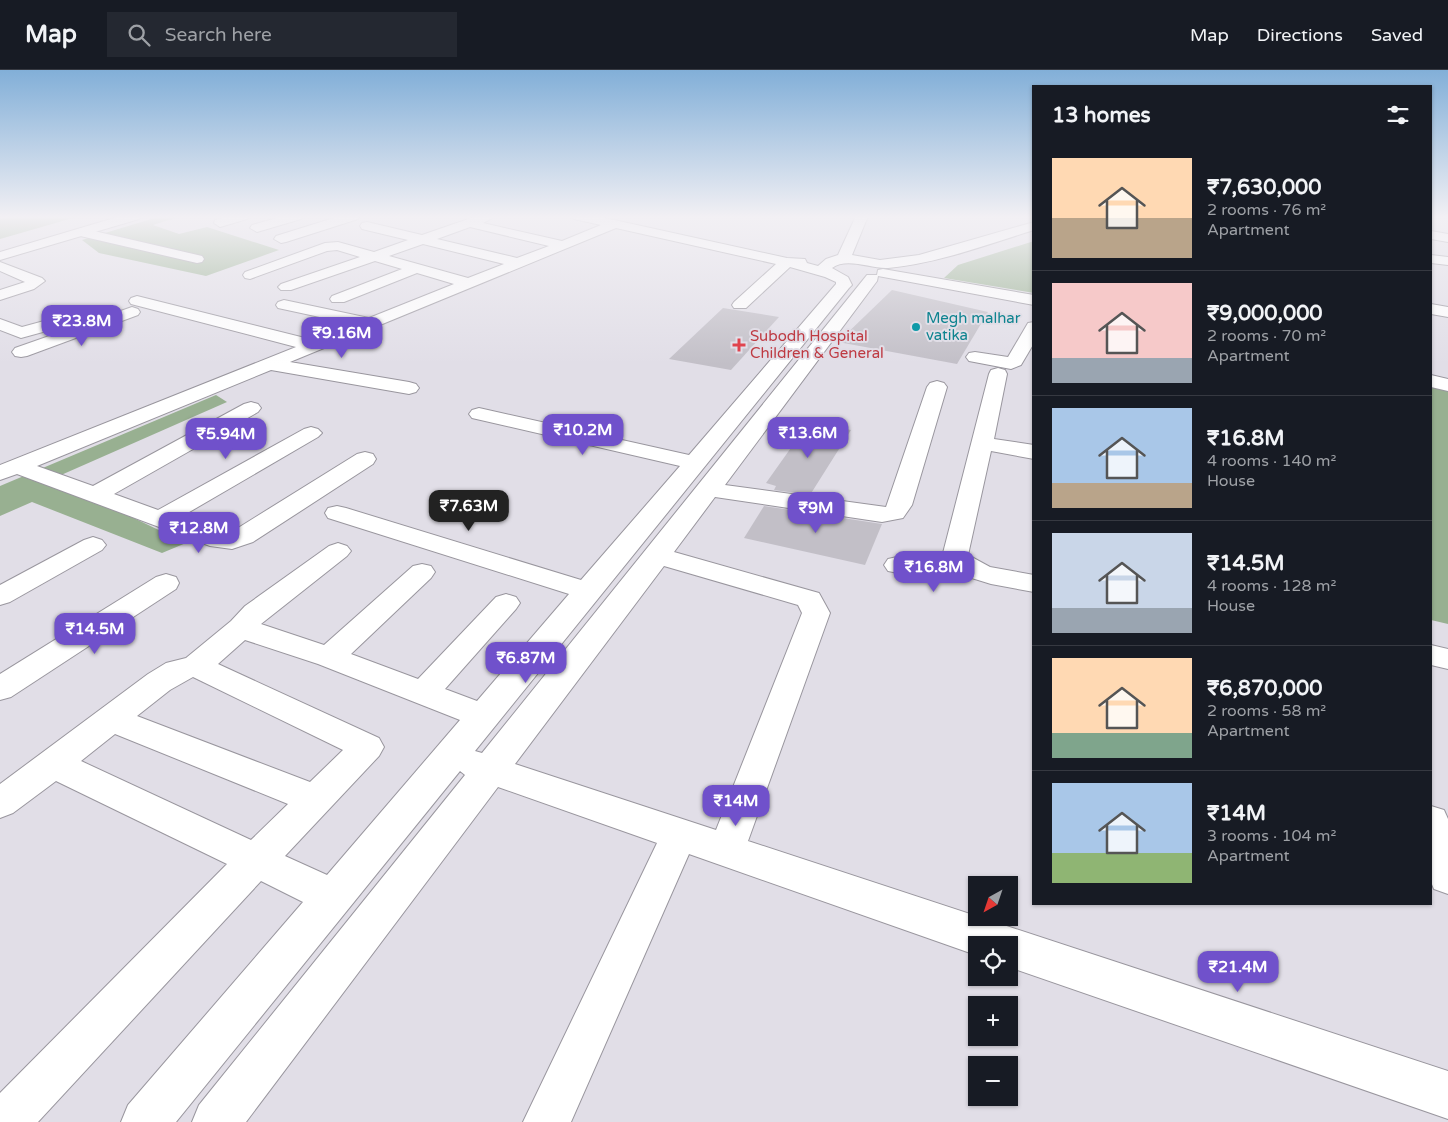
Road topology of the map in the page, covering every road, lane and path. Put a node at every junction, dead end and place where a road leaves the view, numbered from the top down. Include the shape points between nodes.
1 (277, 265) edge
2 (348, 265) edge
3 (408, 265) edge
4 (514, 265) edge
5 (784, 265) edge
6 (839, 265) edge
7 (840, 265) edge
8 (871, 265) edge
9 (894, 265) edge
10 (930, 265) edge
11 (0, 266) edge
12 (417, 268) junction
13 (877, 269) junction
14 (250, 275) dead end
15 (468, 283) junction
16 (286, 287) dead end
17 (0, 295) edge
18 (338, 298) dead end
19 (1032, 300) edge
20 (284, 304) dead end
21 (740, 305) dead end
22 (1432, 309) edge
23 (1448, 312) edge
24 (370, 323) junction
25 (0, 324) edge
26 (86, 329) junction
27 (1032, 330) edge
28 (314, 346) junction
29 (21, 352) dead end
30 (974, 357) dead end
31 (269, 364) junction
32 (998, 374) dead end
33 (1432, 381) edge
34 (1448, 385) edge
35 (937, 387) dead end
36 (409, 388) dead end
37 (251, 408) dead end
38 (479, 414) dead end
39 (311, 433) dead end
40 (982, 443) junction
41 (1032, 452) edge
42 (365, 459) dead end
43 (8, 469) edge
44 (701, 476) junction
45 (95, 495) junction
46 (337, 513) dead end
47 (159, 519) junction
48 (93, 545) dead end
49 (338, 551) dead end
50 (656, 555) junction
51 (960, 564) junction
52 (897, 565) dead end
53 (422, 572) dead end
54 (166, 583) dead end
55 (1032, 584) edge
56 (589, 591) junction
57 (0, 596) edge
58 (506, 603) dead end
59 (241, 628) junction
60 (1432, 656) edge
61 (329, 657) junction
62 (1448, 659) edge
63 (196, 666) junction
64 (0, 689) edge
65 (423, 693) junction
66 (484, 716) junction
67 (111, 719) junction
68 (451, 756) junction
69 (54, 764) junction
70 (489, 770) junction
71 (315, 799) junction
72 (0, 803) edge
73 (1432, 824) edge
74 (679, 835) junction
75 (726, 851) junction
76 (256, 860) junction
77 (1448, 877) edge
78 (333, 897) junction
79 (977, 936) edge
80 (1018, 950) edge
81 (1448, 1096) edge
82 (5, 1122) edge
83 (144, 1122) edge
84 (216, 1122) edge
85 (547, 1122) edge

1 - 14 street
2 - 16 street
3 - 12 street
4 - 15 street
5 - 21 street
6 - 44 street via 844,285
7 - 13 street via 854,279
8 - 13 street
9 - 13 street
10 - 13 street via 898,270
11 - 17 street via 37,281
12 - 15 street
12 - 18 street
13 - 19 street
13 - 44 street
15 - 24 street
20 - 24 street
22 - 23 street
24 - 28 street
25 - 26 street via 21,333 57,323
26 - 28 street via 135,306
26 - 29 street
27 - 30 street via 1011,363
28 - 31 street
31 - 36 street
31 - 43 street
32 - 40 street
33 - 34 street
35 - 44 street via 900,505 894,513 882,515
37 - 45 street
38 - 44 street
39 - 47 street
40 - 41 street
40 - 51 street via 955,557
42 - 47 street via 244,537 232,541 219,541
43 - 45 street
44 - 50 street
44 - 56 street
45 - 47 street
46 - 56 street
48 - 57 street
49 - 59 street via 255,613
50 - 70 street
50 - 75 street via 809,599 816,613
51 - 52 street via 945,574
51 - 55 street via 976,571
53 - 61 street
54 - 64 street
56 - 66 street
58 - 65 street
59 - 61 street
59 - 63 street
60 - 62 street
61 - 65 street
63 - 67 street via 177,671
63 - 71 street via 367,747
65 - 66 street
66 - 68 street
67 - 69 street
67 - 71 street
68 - 70 street
68 - 78 street
69 - 72 street
69 - 76 street
70 - 74 street
70 - 84 street
71 - 76 street
73 - 77 street
74 - 75 street
74 - 85 street
75 - 79 street
76 - 78 street
76 - 82 street
78 - 83 street
80 - 81 street

